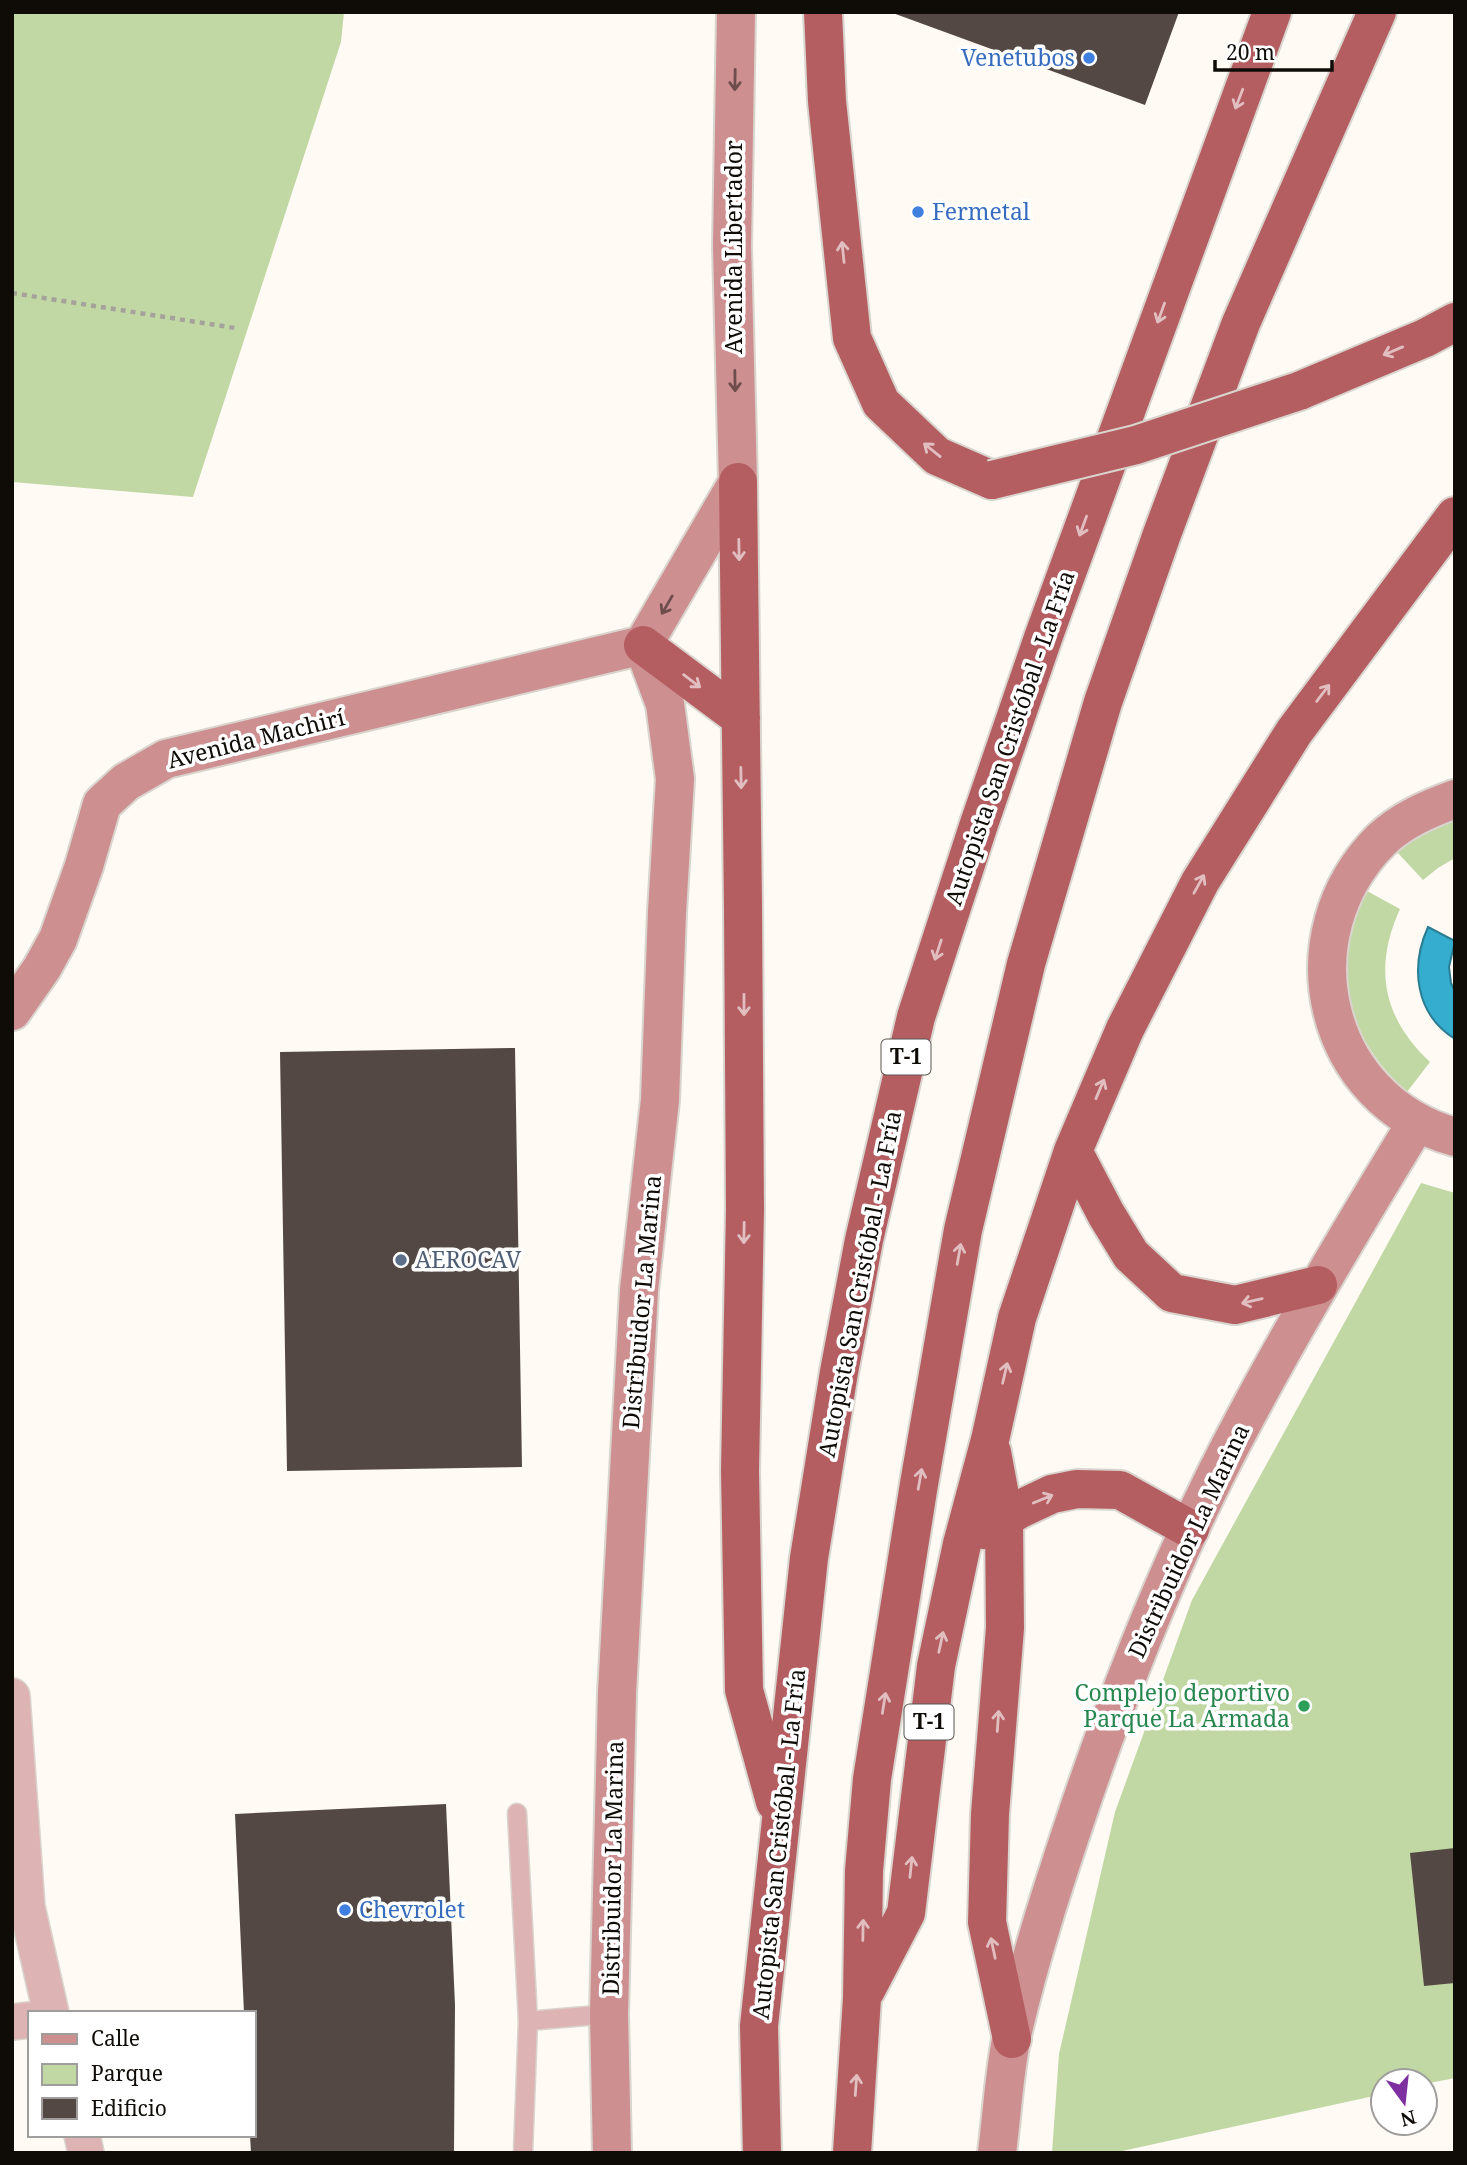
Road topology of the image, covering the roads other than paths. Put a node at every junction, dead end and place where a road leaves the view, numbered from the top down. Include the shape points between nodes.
1 (736, 12) edge
2 (823, 12) edge
3 (1272, 12) edge
4 (1377, 12) edge
5 (1455, 322) edge
6 (738, 482) junction
7 (1455, 516) edge
8 (643, 645) junction
9 (741, 718) junction
10 (1455, 799) edge
11 (12, 1011) edge
12 (1441, 1136) edge
13 (1073, 1151) junction
14 (1318, 1285) junction
15 (990, 1440) junction
16 (1004, 1517) junction
17 (1190, 1529) junction
18 (962, 1544) junction
19 (12, 1696) edge
20 (517, 1813) dead end
21 (781, 1821) junction
22 (862, 1998) junction
23 (51, 2011) edge
24 (610, 2014) junction
25 (528, 2021) junction
26 (1012, 2039) junction
27 (523, 2153) edge
28 (612, 2153) edge
29 (761, 2153) edge
30 (852, 2153) edge
31 (997, 2153) edge

1 -> 6 street, Avenida Libertador via 732,246
5 -> 2 highway, bridge via 1299,391 1136,445 992,480 937,456 881,403 852,338 827,101
3 -> 21 highway, Autopista San Cristóbal - La Fría / T-1 via 1043,638 916,1017 864,1240 839,1372 809,1558
22 -> 4 highway via 864,1871 872,1779 963,1230 1026,964 1103,702 1162,534 1241,323
6 -> 8 street
6 -> 9 highway
13 -> 7 highway, T-1 via 1125,1029 1200,882 1294,732
8 -> 9 highway
8 - 11 street, Avenida Machirí via 166,759 126,782 102,804 58,939
8 - 24 street, Distribuidor La Marina via 665,704 675,779 660,1100 639,1290 619,1666
9 -> 21 highway via 744,1690
10 - 12 street via 1405,821 1364,859 1337,907 1326,961 1333,1017 1356,1067 1383,1098
12 - 14 street, Distribuidor La Marina
14 -> 13 highway via 1235,1305 1172,1293 1131,1255
15 -> 13 highway, T-1 via 1017,1318
14 - 17 street, Distribuidor La Marina via 1242,1422
15 - 16 highway
15 - 18 highway, T-1
16 -> 17 highway via 1052,1494 1077,1489 1120,1490
16 - 18 highway
26 -> 16 highway via 987,1922 990,1814 1005,1628
17 - 26 street, Distribuidor La Marina via 1144,1633 1092,1771 1052,1889
22 -> 18 highway, T-1 via 906,1913 936,1667
19 - 23 street via 27,1907
20 - 25 lane
21 - 29 highway, Autopista San Cristóbal - La Fría / T-1 via 759,2026
30 -> 22 highway, T-1
24 - 25 lane
24 - 28 street, Distribuidor La Marina
25 - 27 lane
26 - 31 street, Distribuidor La Marina

